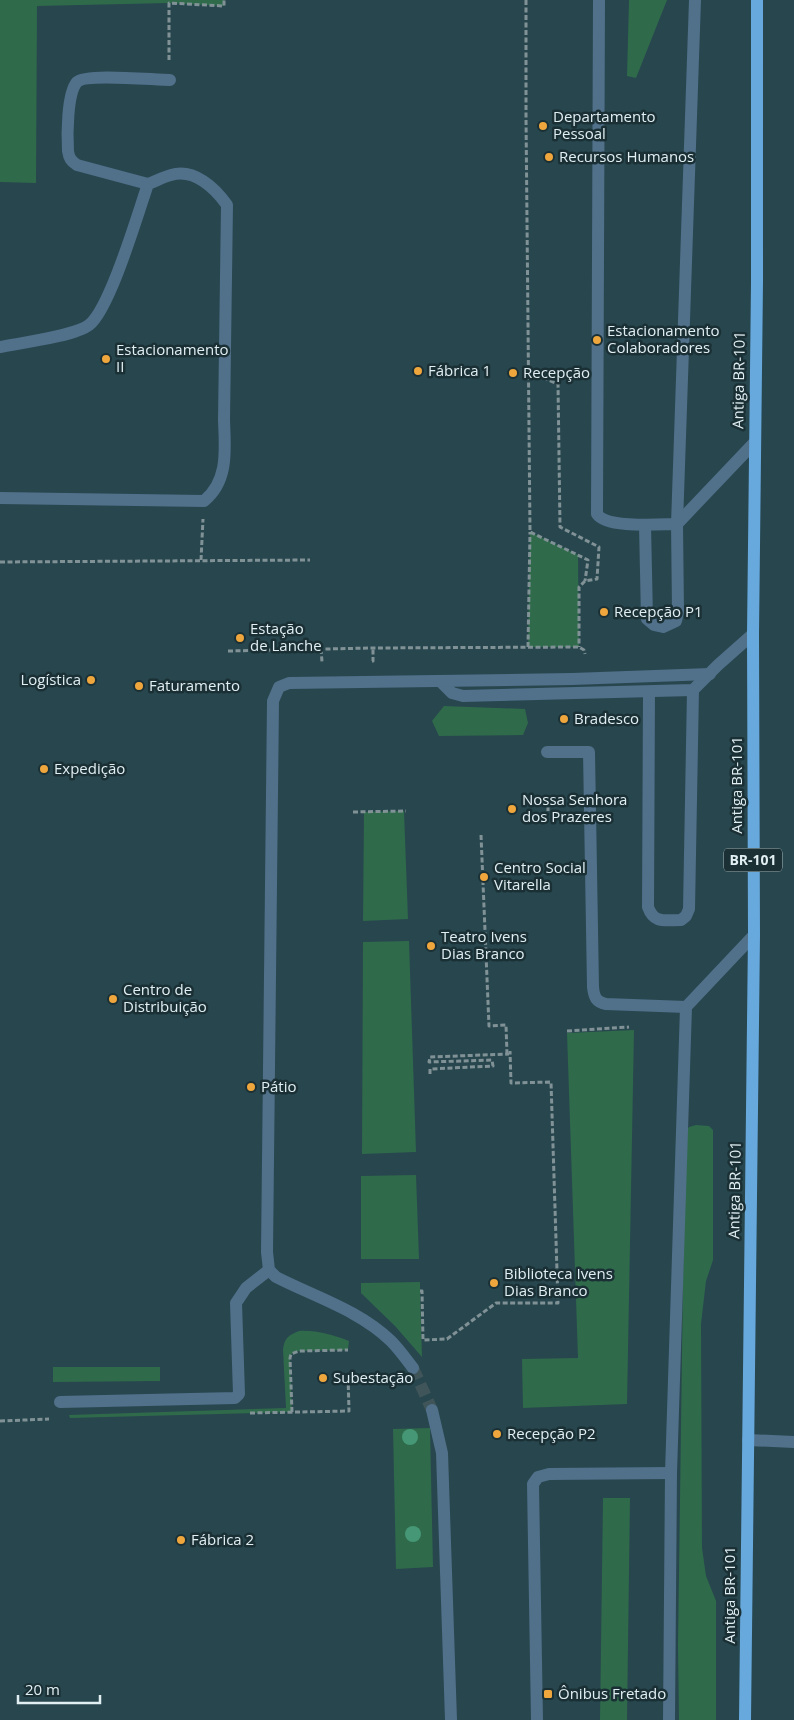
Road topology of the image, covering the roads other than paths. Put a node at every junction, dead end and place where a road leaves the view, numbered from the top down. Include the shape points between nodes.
1 (599, 0) edge
2 (696, 0) edge
3 (757, 0) edge
4 (170, 80) road end
5 (148, 184) junction
6 (0, 347) edge
7 (755, 442) junction
8 (0, 498) edge
9 (677, 524) junction
10 (645, 525) junction
11 (753, 634) junction
12 (710, 674) junction
13 (440, 681) junction
14 (693, 690) junction
15 (649, 692) junction
16 (547, 752) dead end
17 (754, 935) junction
18 (686, 1007) junction
19 (269, 1270) junction
20 (413, 1368) tunnel mouth
21 (60, 1402) dead end
22 (432, 1410) tunnel mouth
23 (748, 1440) junction
24 (794, 1442) edge
25 (671, 1473) junction
26 (451, 1720) edge
27 (537, 1720) edge
28 (669, 1720) edge
29 (745, 1720) edge

1 - 10 lane via 597,512 606,520 632,526
2 - 9 lane
3 - 7 main road, Antiga BR-101 / BR-101
4 - 5 lane via 82,79 73,89 68,151 72,162
5 - 6 lane via 116,276 93,321 62,335
5 - 8 lane via 173,174 193,176 209,184 227,205 224,469 212,495 204,501
7 - 9 lane
7 - 11 main road, Antiga BR-101 / BR-101
9 - 10 lane
9 - 10 lane via 678,611 676,621 663,628 647,619
11 - 12 lane
11 - 17 main road, Antiga BR-101 / BR-101
12 - 13 lane
12 - 14 lane
13 - 15 lane via 452,693 463,696
13 - 19 lane via 290,683 279,687 273,701
14 - 15 lane
14 - 15 lane via 689,908 681,920 657,920 648,907
16 - 18 lane via 589,752 595,998 606,1004
17 - 18 lane
17 - 23 main road, Antiga BR-101 / BR-101
18 - 25 lane
19 - 20 lane via 276,1277 337,1304 373,1326 392,1342
19 - 21 lane via 246,1288 236,1303 239,1394 235,1398
22 - 26 lane via 442,1453
23 - 24 lane
23 - 29 main road, Antiga BR-101 / BR-101
25 - 27 lane via 549,1474 538,1477 533,1484
25 - 28 lane

